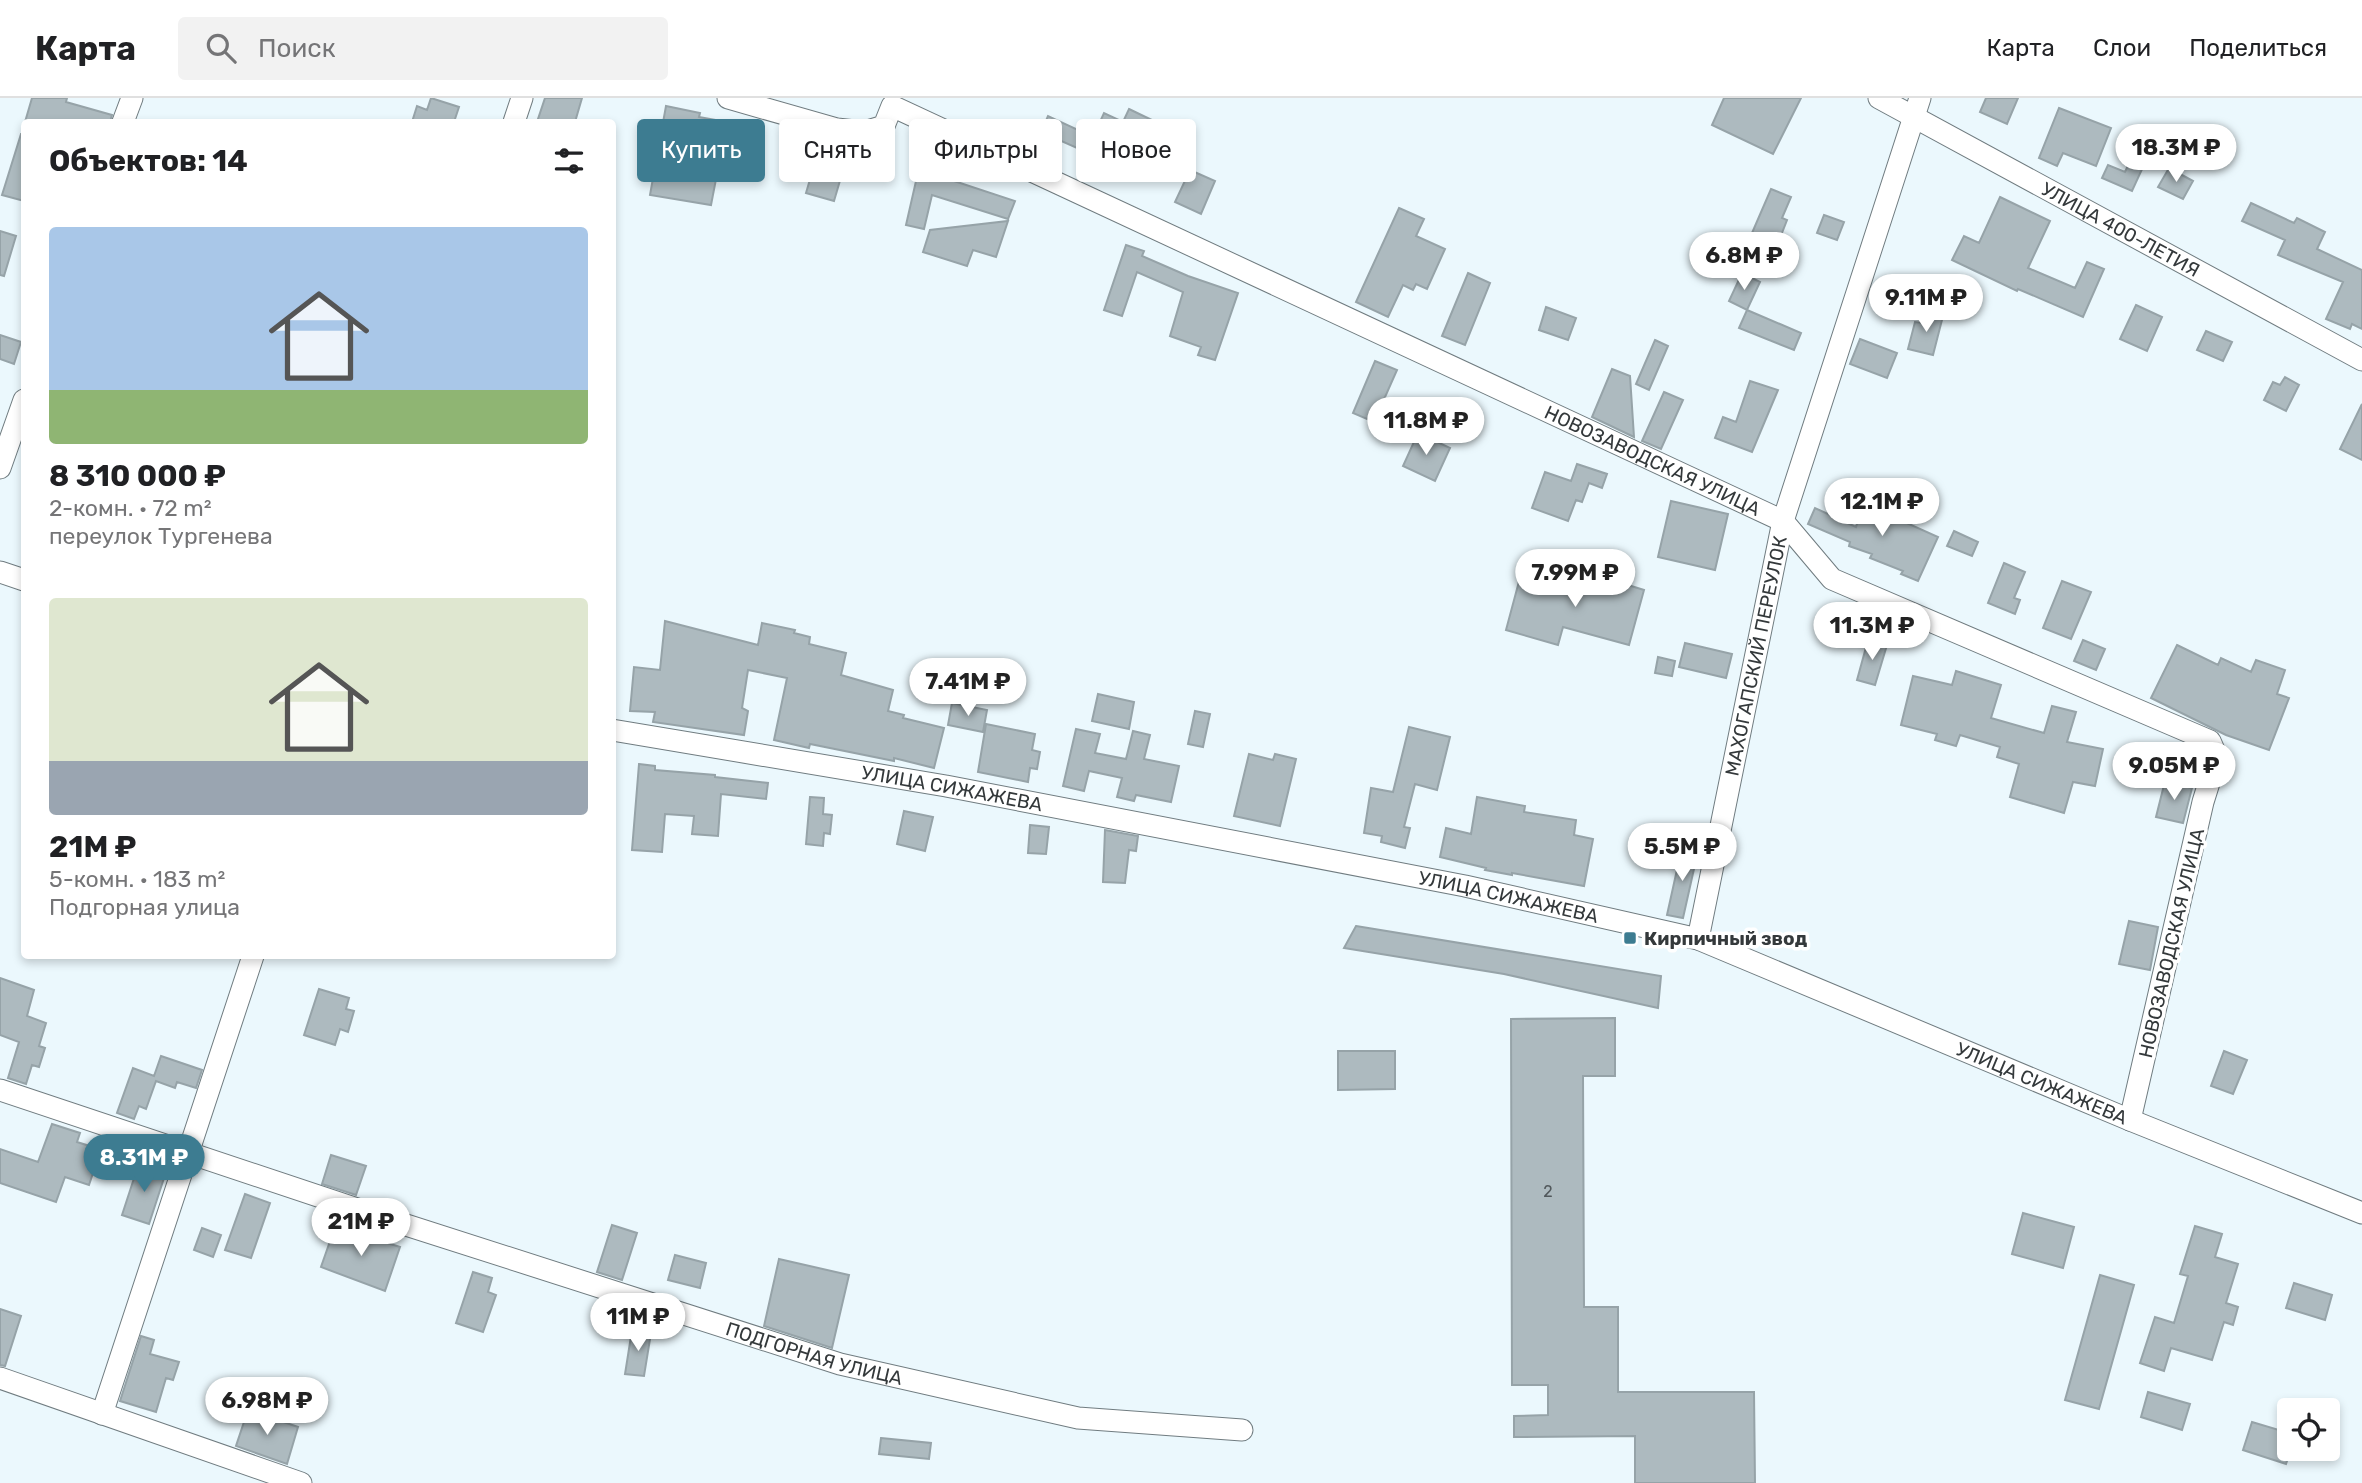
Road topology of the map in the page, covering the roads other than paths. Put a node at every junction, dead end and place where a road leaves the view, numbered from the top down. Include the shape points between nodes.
1 (132, 98) edge
2 (522, 98) edge
3 (728, 98) edge
4 (1879, 98) edge
5 (893, 102) edge
6 (1917, 108) edge
7 (124, 119) edge
8 (515, 119) edge
9 (2362, 360) edge
10 (21, 408) edge
11 (0, 468) edge
12 (1783, 521) junction
13 (0, 572) edge
14 (21, 579) edge
15 (616, 731) edge
16 (1698, 939) junction
17 (252, 959) edge
18 (0, 1090) edge
19 (2130, 1120) junction
20 (188, 1153) junction
21 (2362, 1213) edge
22 (0, 1378) edge
23 (102, 1414) junction
24 (1242, 1430) dead end
25 (301, 1483) edge

1 - 7 street
2 - 8 street
3 - 5 street, НОВОЗАВОДСКАЯ УЛИЦА via 837,129 864,132 884,126
4 - 6 street, УЛИЦА 400-ЛЕТИЯ
5 - 12 street, НОВОЗАВОДСКАЯ УЛИЦА
6 - 9 street, УЛИЦА 400-ЛЕТИЯ
6 - 12 street, МАХОГАПСКИЙ ПЕРЕУЛОК
10 - 11 street
12 - 16 street, МАХОГАПСКИЙ ПЕРЕУЛОК
12 - 19 street, НОВОЗАВОДСКАЯ УЛИЦА via 1832,579 2210,741 2217,757
13 - 14 street
15 - 16 street, УЛИЦА СИЖАЖЕВА via 1069,809 1465,886
16 - 19 street, УЛИЦА СИЖАЖЕВА
17 - 20 street
18 - 20 street, ПОДГОРНАЯ УЛИЦА
19 - 21 street, УЛИЦА СИЖАЖЕВА
20 - 23 street
20 - 24 street, ПОДГОРНАЯ УЛИЦА via 840,1364 1078,1418
22 - 23 street
23 - 25 street

